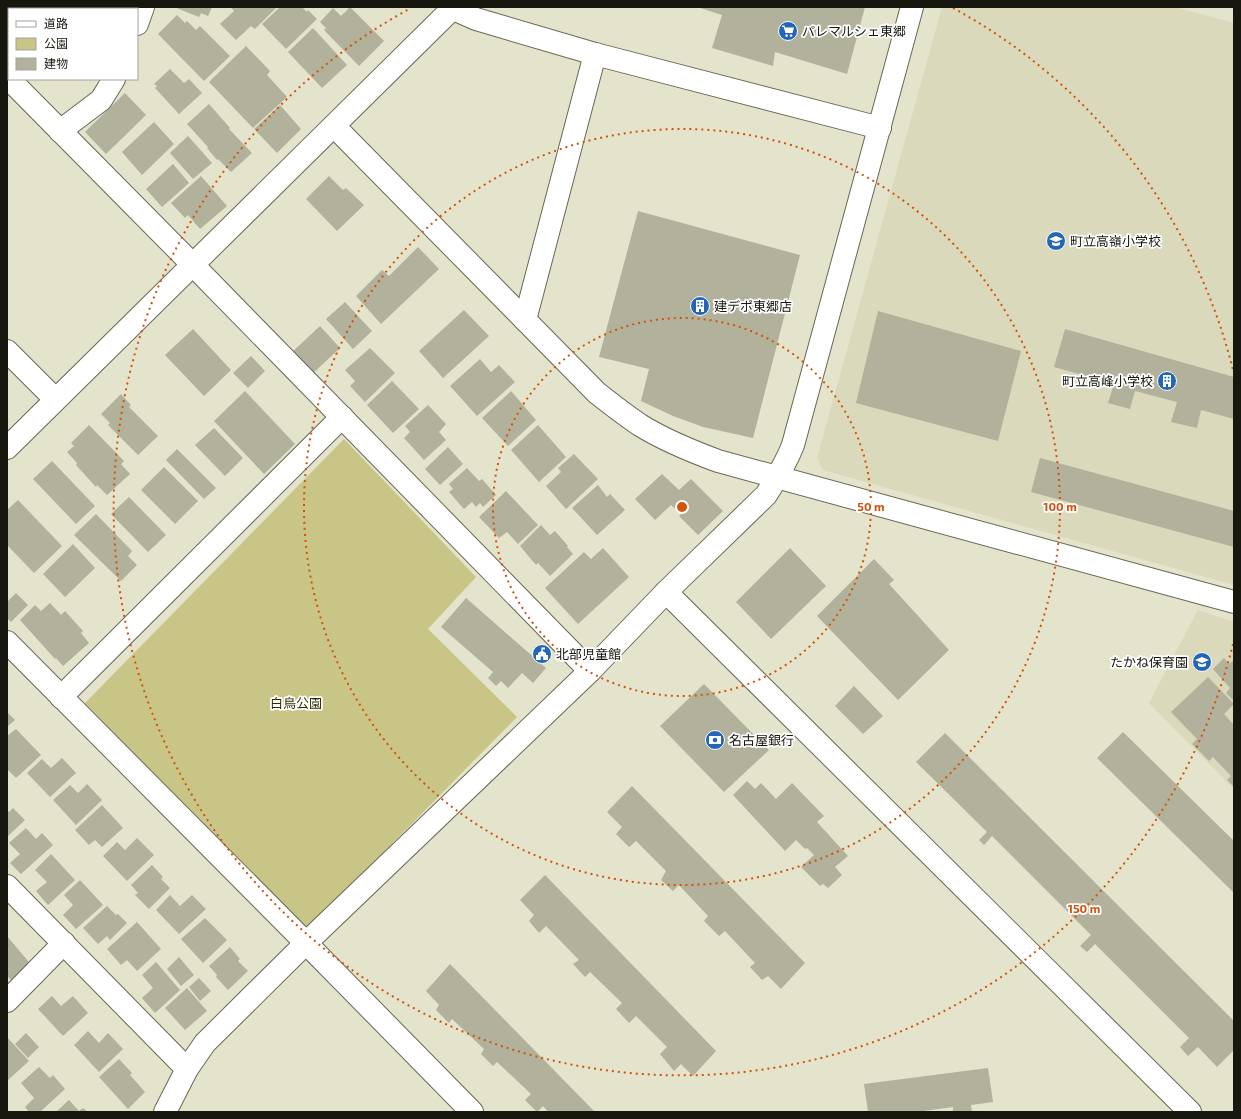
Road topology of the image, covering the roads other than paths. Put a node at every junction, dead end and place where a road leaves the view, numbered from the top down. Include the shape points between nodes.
1 (143, 7) edge
2 (912, 7) edge
3 (452, 8) edge
4 (138, 21) edge
5 (596, 54) junction
6 (10, 80) edge
7 (113, 80) edge
8 (334, 126) junction
9 (880, 128) junction
10 (60, 131) junction
11 (192, 265) junction
12 (525, 320) junction
13 (7, 351) edge
14 (55, 399) junction
15 (342, 417) junction
16 (7, 448) edge
17 (778, 477) junction
18 (666, 592) junction
19 (1234, 602) edge
20 (7, 642) edge
21 (590, 671) junction
22 (62, 697) junction
23 (7, 886) edge
24 (64, 943) junction
25 (306, 943) junction
26 (7, 1001) edge
27 (186, 1069) junction
28 (165, 1112) edge
29 (472, 1112) edge
30 (1190, 1112) edge

1 - 4 street
2 - 9 street
3 - 5 street via 476,19
3 - 8 street
5 - 9 street
5 - 12 street
6 - 10 street
7 - 10 street via 101,100
8 - 11 street
8 - 12 street
9 - 17 street via 793,445
10 - 11 street
11 - 14 street
11 - 15 street
12 - 17 street via 597,393 639,424 688,450
13 - 14 street
14 - 16 street
15 - 21 street
15 - 22 street
17 - 18 street via 766,495
17 - 19 street
18 - 21 street
18 - 30 street
20 - 22 street
21 - 25 street
22 - 25 street
23 - 24 street
24 - 26 street
24 - 27 street
25 - 27 street via 205,1043
25 - 29 street
27 - 28 street

